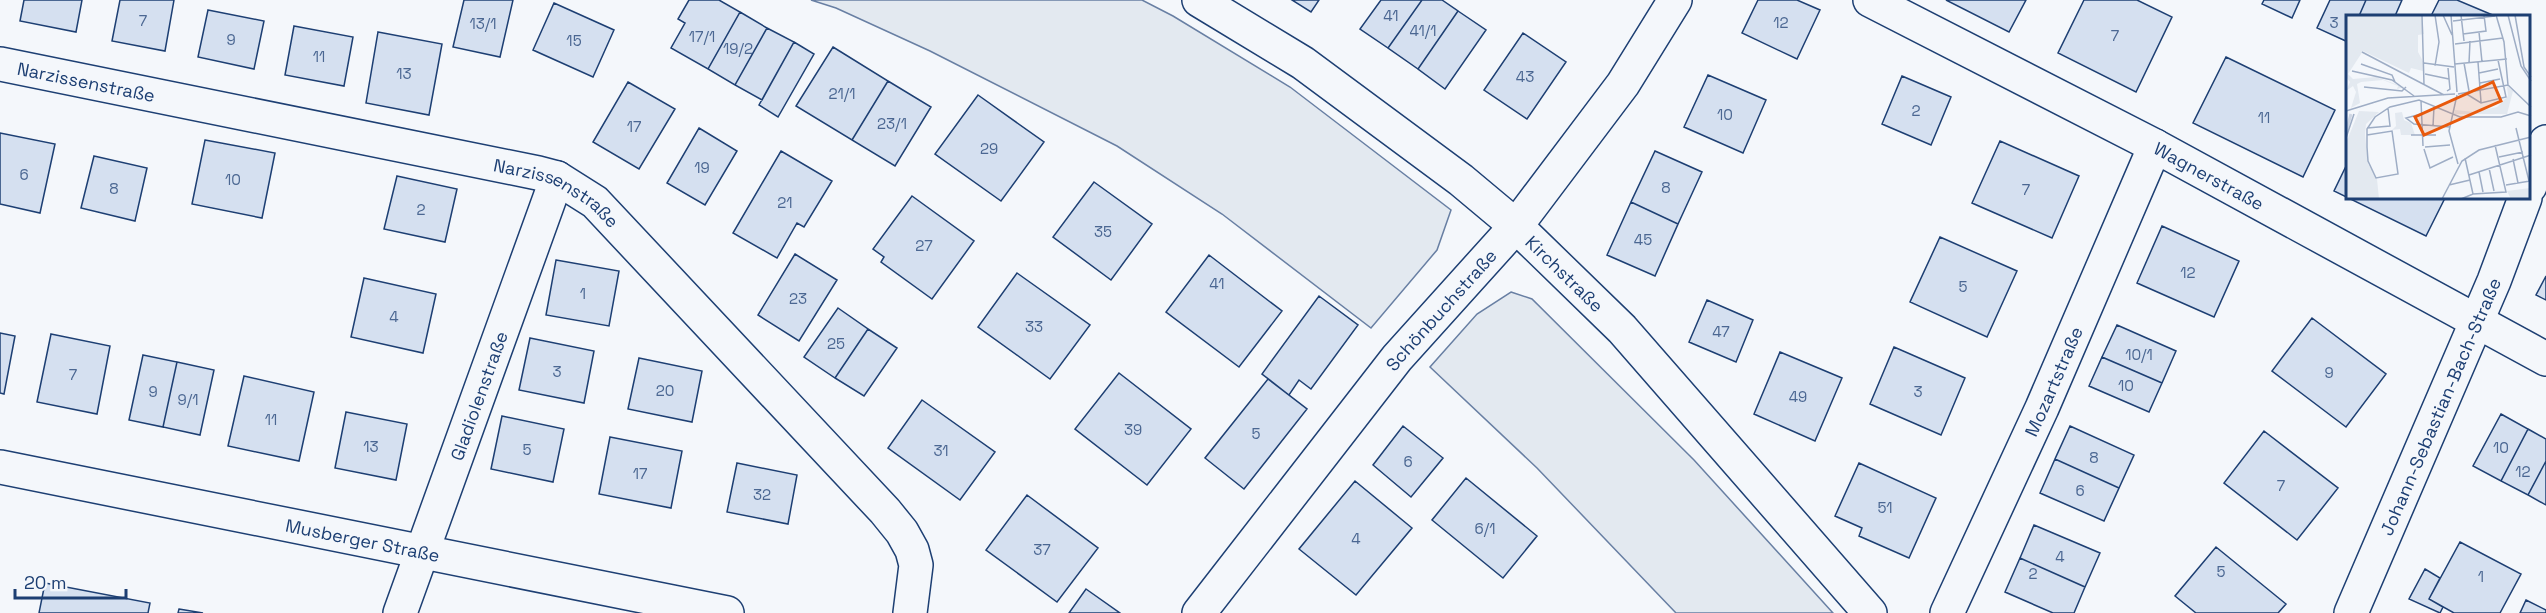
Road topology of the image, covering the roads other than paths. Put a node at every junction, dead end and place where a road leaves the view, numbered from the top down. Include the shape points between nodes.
1 (1199, 0) edge
2 (1675, 0) edge
3 (1870, 0) edge
4 (0, 64) edge
5 (2546, 142) edge
6 (2155, 146) junction
7 (556, 178) junction
8 (2531, 181) edge
9 (2524, 200) edge
10 (1516, 226) junction
11 (2476, 322) junction
12 (2546, 359) edge
13 (0, 467) edge
14 (421, 553) junction
15 (400, 613) edge
16 (727, 613) edge
17 (910, 613) edge
18 (1199, 613) edge
19 (1870, 613) edge
20 (1947, 613) edge
21 (2351, 613) edge

1 - 10 street, Kirchstraße via 1303,63 1461,180
2 - 10 street, Schönbuchstraße via 1623,84
3 - 6 street, Wagnerstraße
4 - 7 street, Narzissenstraße
5 - 8 street
6 - 11 street, Wagnerstraße
6 - 20 street, Mozartstraße via 2042,408
7 - 14 street, Gladiolenstraße
7 - 17 street, Narzissenstraße via 595,201 885,511 907,541 916,565
9 - 11 street, Johann-Sebastian-Bach-Straße
10 - 18 street, Schönbuchstraße via 1397,358
10 - 19 street, Kirchstraße via 1622,329
11 - 12 street, Wagnerstraße
11 - 21 street, Johann-Sebastian-Bach-Straße
13 - 14 street, Musberger Straße
14 - 15 street, Gladiolenstraße
14 - 16 street, Musberger Straße

